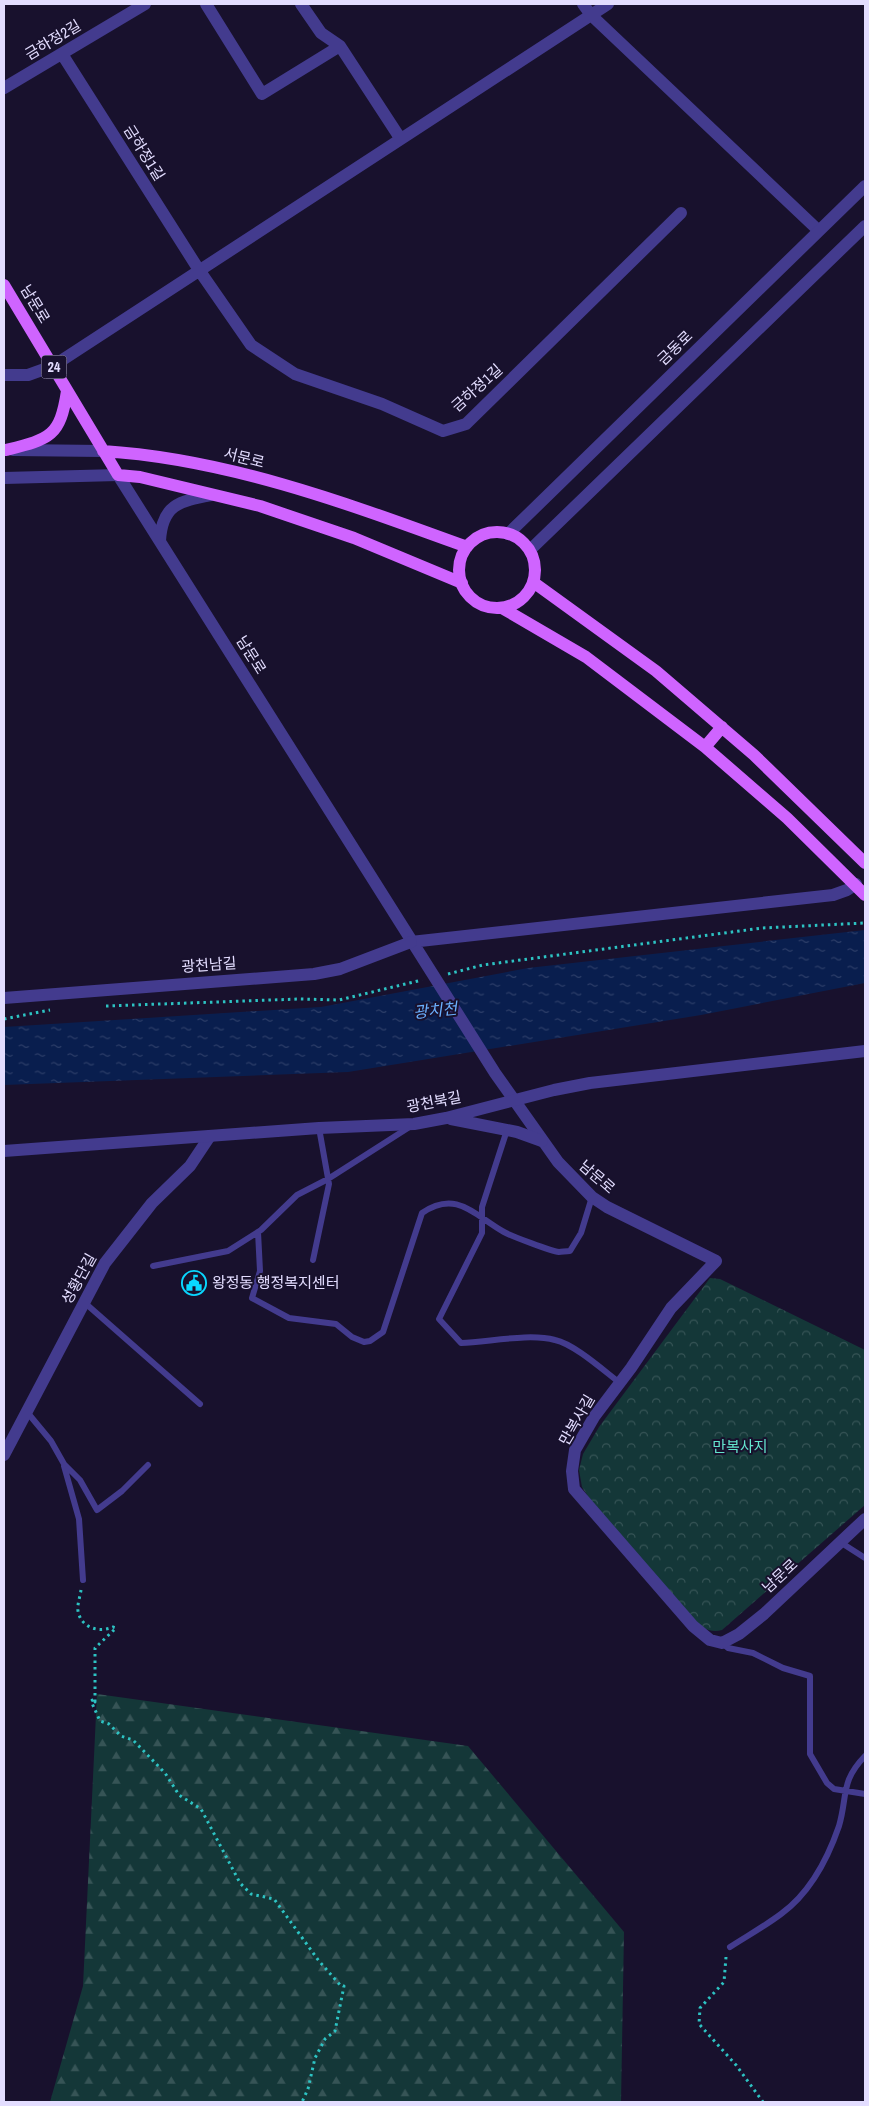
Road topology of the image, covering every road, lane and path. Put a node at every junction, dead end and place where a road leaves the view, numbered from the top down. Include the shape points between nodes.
1 (145, 4) edge
2 (206, 4) edge
3 (300, 4) edge
4 (583, 4) edge
5 (608, 4) edge
6 (591, 15) junction
7 (340, 46) junction
8 (62, 54) junction
9 (4, 88) edge
10 (400, 138) junction
11 (865, 186) edge
12 (681, 213) dead end
13 (865, 226) edge
14 (818, 230) junction
15 (199, 270) junction
16 (4, 285) edge
17 (53, 366) junction
18 (4, 375) edge
19 (67, 391) junction
20 (5, 450) edge
21 (103, 450) junction
22 (118, 475) junction
23 (4, 478) edge
24 (211, 495) junction
25 (508, 534) junction
26 (160, 541) junction
27 (467, 548) junction
28 (530, 550) junction
29 (533, 582) junction
30 (462, 583) junction
31 (502, 608) junction
32 (722, 727) junction
33 (705, 748) junction
34 (865, 863) edge
35 (856, 884) junction
36 (865, 895) edge
37 (411, 942) junction
38 (4, 998) edge
39 (865, 1051) edge
40 (514, 1101) junction
41 (446, 1118) junction
42 (414, 1124) junction
43 (319, 1128) junction
44 (507, 1130) junction
45 (210, 1136) junction
46 (542, 1141) junction
47 (4, 1151) edge
48 (328, 1179) junction
49 (592, 1197) junction
50 (483, 1218) junction
51 (258, 1232) junction
52 (313, 1260) dead end
53 (716, 1261) joint
54 (153, 1266) dead end
55 (85, 1303) junction
56 (620, 1383) junction
57 (200, 1404) dead end
58 (26, 1411) junction
59 (4, 1455) edge
60 (64, 1464) junction
61 (148, 1465) dead end
62 (865, 1519) edge
63 (840, 1542) junction
64 (865, 1558) edge
65 (83, 1580) joint
66 (716, 1642) junction
67 (865, 1756) edge
68 (845, 1791) junction
69 (865, 1794) edge
70 (730, 1947) joint
71 (302, 2102) edge
72 (763, 2102) edge

1 - 8 street, 금하정2길
2 - 7 street via 262,94
3 - 7 street via 321,33
4 - 6 street
5 - 6 street
6 - 10 street
6 - 14 street
7 - 10 street
8 - 9 street, 금하정2길
8 - 15 street, 금하정1길
10 - 15 street
11 - 14 street, 금동로
12 - 15 street, 금하정1길 via 466,424 443,431 382,404 295,374 251,346
13 - 28 street
14 - 25 street, 금동로
15 - 17 street
16 - 17 main road, 남문로 / 24
17 - 18 street via 28,375
17 - 19 main road, 남문로 / 24
19 - 20 main road via 63,414 51,433 36,443
19 - 21 main road, 남문로 / 24
20 - 21 street, 서문로
21 - 22 main road, 남문로 / 24
21 - 27 main road, 서문로 via 193,462 271,481 368,510
22 - 23 street
22 - 24 main road via 140,477
22 - 26 street, 남문로
24 - 26 street via 188,499 174,506 164,517
24 - 30 main road via 260,506 354,538
25 - 27 main road via 487,533
25 - 28 main road via 522,541
26 - 37 street, 남문로
27 - 30 main road via 459,571
28 - 29 main road via 535,562
29 - 31 main road via 524,597
29 - 32 main road via 656,670
30 - 31 main road via 478,603
31 - 33 main road via 586,657
32 - 33 main road
32 - 34 main road
33 - 35 main road via 787,818
35 - 36 main road
35 - 37 street, 광천남길 via 833,895
37 - 38 street, 광천남길 via 340,969 314,974
37 - 40 street, 남문로
39 - 40 street, 광천북길 via 590,1084
40 - 41 street, 광천북길
40 - 46 street, 남문로
41 - 42 street, 광천북길
41 - 44 street
42 - 43 street, 광천북길
42 - 48 lane
43 - 45 street, 광천북길
43 - 48 lane
44 - 46 street
44 - 50 lane via 482,1207
45 - 47 street, 광천북길
45 - 55 street, 성황단길 via 190,1166 152,1204 105,1263
46 - 49 street, 남문로
48 - 51 lane via 297,1195
48 - 52 lane
49 - 50 lane via 581,1233 570,1251 558,1252 505,1232
49 - 53 street, 남문로
50 - 51 lane via 471,1209 450,1202 432,1206 422,1213 383,1332 364,1342 336,1324 289,1318 252,1298 260,1271
50 - 56 lane via 482,1233 439,1320 461,1343 537,1337 557,1340 582,1354
51 - 54 lane via 228,1251
53 - 56 street, 만복사길 via 671,1308
55 - 57 lane
55 - 58 street, 성황단길
56 - 66 street, 만복사길 via 594,1417 575,1450 574,1489 693,1626
58 - 59 street, 성황단길
58 - 60 lane via 51,1441
60 - 61 lane via 80,1480 97,1510
60 - 65 lane via 79,1519
62 - 63 street, 남문로
63 - 64 lane
63 - 66 street, 남문로 via 764,1614 739,1634
65 - 71 path via 78,1609 80,1619 96,1630 116,1628 95,1648 96,1694 94,1702 94,1699 91,1701 100,1721 109,1724 121,1736 133,1740 165,1773 179,1795 201,1809 240,1882 251,1894 274,1899 319,1961 344,1986 334,2031 315,2058
66 - 68 lane via 810,1676 810,1754 827,1783 834,1789
67 - 68 lane via 849,1776
68 - 69 lane
68 - 70 lane via 839,1824 829,1852 814,1878 783,1913
70 - 72 path via 724,1982 700,2008 699,2024 736,2065

